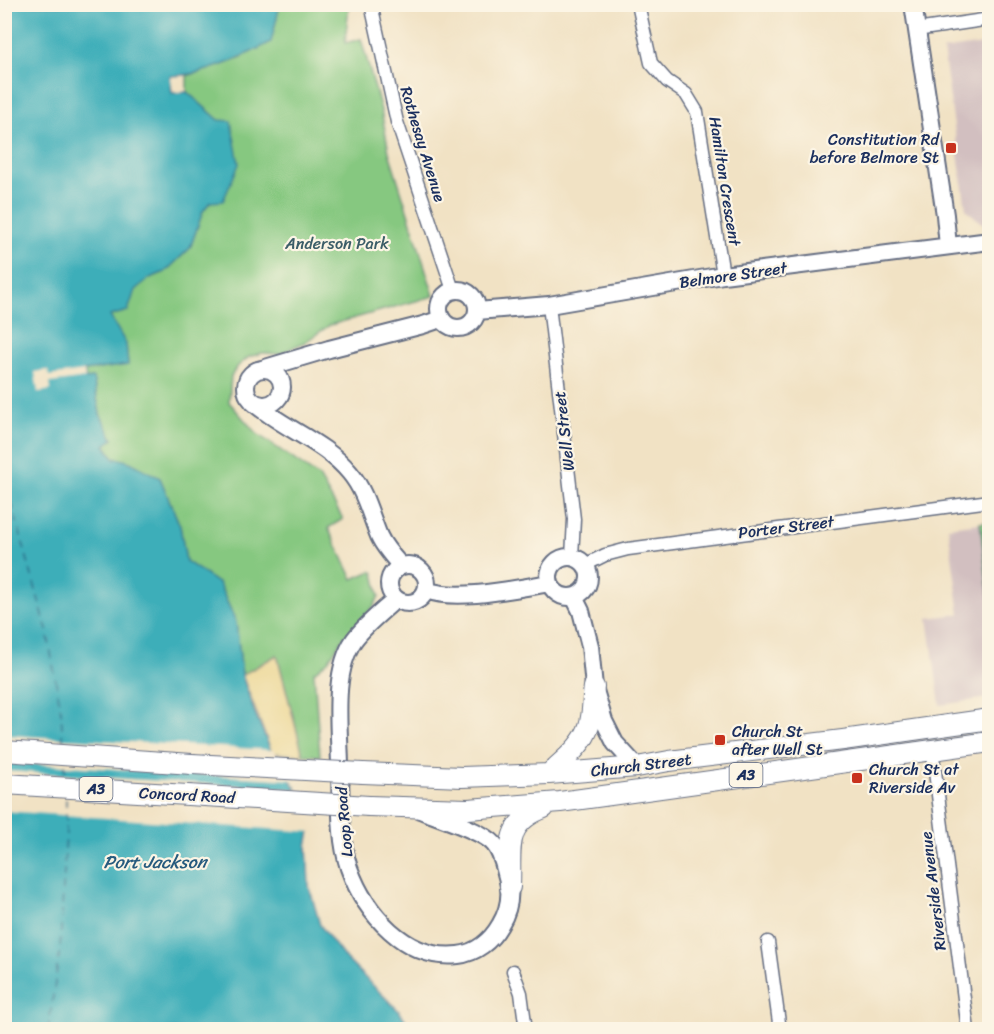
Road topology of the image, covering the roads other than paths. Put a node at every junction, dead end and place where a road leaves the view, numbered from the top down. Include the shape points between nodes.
1 (371, 4) edge
2 (638, 4) edge
3 (913, 4) edge
4 (990, 19) edge
5 (916, 30) junction
6 (990, 241) edge
7 (948, 246) junction
8 (723, 275) junction
9 (453, 290) junction
10 (549, 305) junction
11 (477, 312) junction
12 (441, 319) junction
13 (310, 356) junction
14 (262, 369) junction
15 (282, 389) junction
16 (253, 402) junction
17 (297, 431) junction
18 (990, 501) edge
19 (579, 561) junction
20 (401, 566) junction
21 (550, 584) junction
22 (427, 590) junction
23 (574, 597) junction
24 (396, 599) junction
25 (594, 687) junction
26 (990, 719) edge
27 (990, 742) edge
28 (932, 748) junction
29 (4, 751) edge
30 (637, 767) junction
31 (363, 773) joint
32 (549, 774) junction
33 (4, 784) edge
34 (560, 802) junction
35 (369, 806) joint
36 (417, 808) junction
37 (510, 887) junction
38 (768, 942) dead end
39 (513, 971) dead end
40 (525, 1029) edge
41 (780, 1029) edge
42 (968, 1029) edge

1 - 9 street, Rothesay Avenue via 397,122
2 - 8 street, Hamilton Crescent via 651,63 686,94 697,112
3 - 5 main road
4 - 5 street
5 - 7 main road
6 - 7 main road, Belmore Street
7 - 8 main road, Belmore Street
8 - 10 main road, Belmore Street
9 - 11 main road via 471,295
9 - 12 main road via 440,301
10 - 11 main road, Belmore Street
10 - 19 street, Well Street
11 - 12 main road via 472,322 462,328 449,327
12 - 13 main road
13 - 14 main road
13 - 15 main road
14 - 15 main road via 278,375
14 - 16 main road via 247,379 246,392
15 - 16 main road via 270,404
15 - 17 main road via 284,407
16 - 17 main road
17 - 20 main road via 327,451 352,475 380,538
18 - 19 street, Porter Street via 628,549
19 - 21 main road via 562,558 553,564
19 - 23 main road via 589,574 588,584
20 - 22 main road via 414,565 423,571
20 - 24 main road via 389,581
21 - 22 main road via 457,595
21 - 23 main road via 559,595
22 - 24 main road via 419,600 410,603
23 - 25 main road via 590,646
24 - 37 main road, Loop Road via 354,641 341,672 340,788 350,870 366,902 386,927 410,946 436,956 462,955 483,946 504,918
25 - 30 main road via 608,731
25 - 32 highway via 585,736
26 - 30 highway, Church Street / A3
27 - 28 highway, Church Street / A3
28 - 34 highway, Church Street / A3
28 - 42 street, Riverside Avenue
29 - 31 highway, Concord Road / A3, bridge
30 - 32 highway, Church Street / A3
31 - 32 highway, Church Street / A3 via 462,777
33 - 35 highway, Concord Road / A3, bridge
34 - 36 highway, Church Street / A3
34 - 37 highway via 533,812 516,825
35 - 36 highway, Church Street / A3
36 - 37 main road, Loop Road via 488,838 499,850
38 - 41 street
39 - 40 street via 521,993

